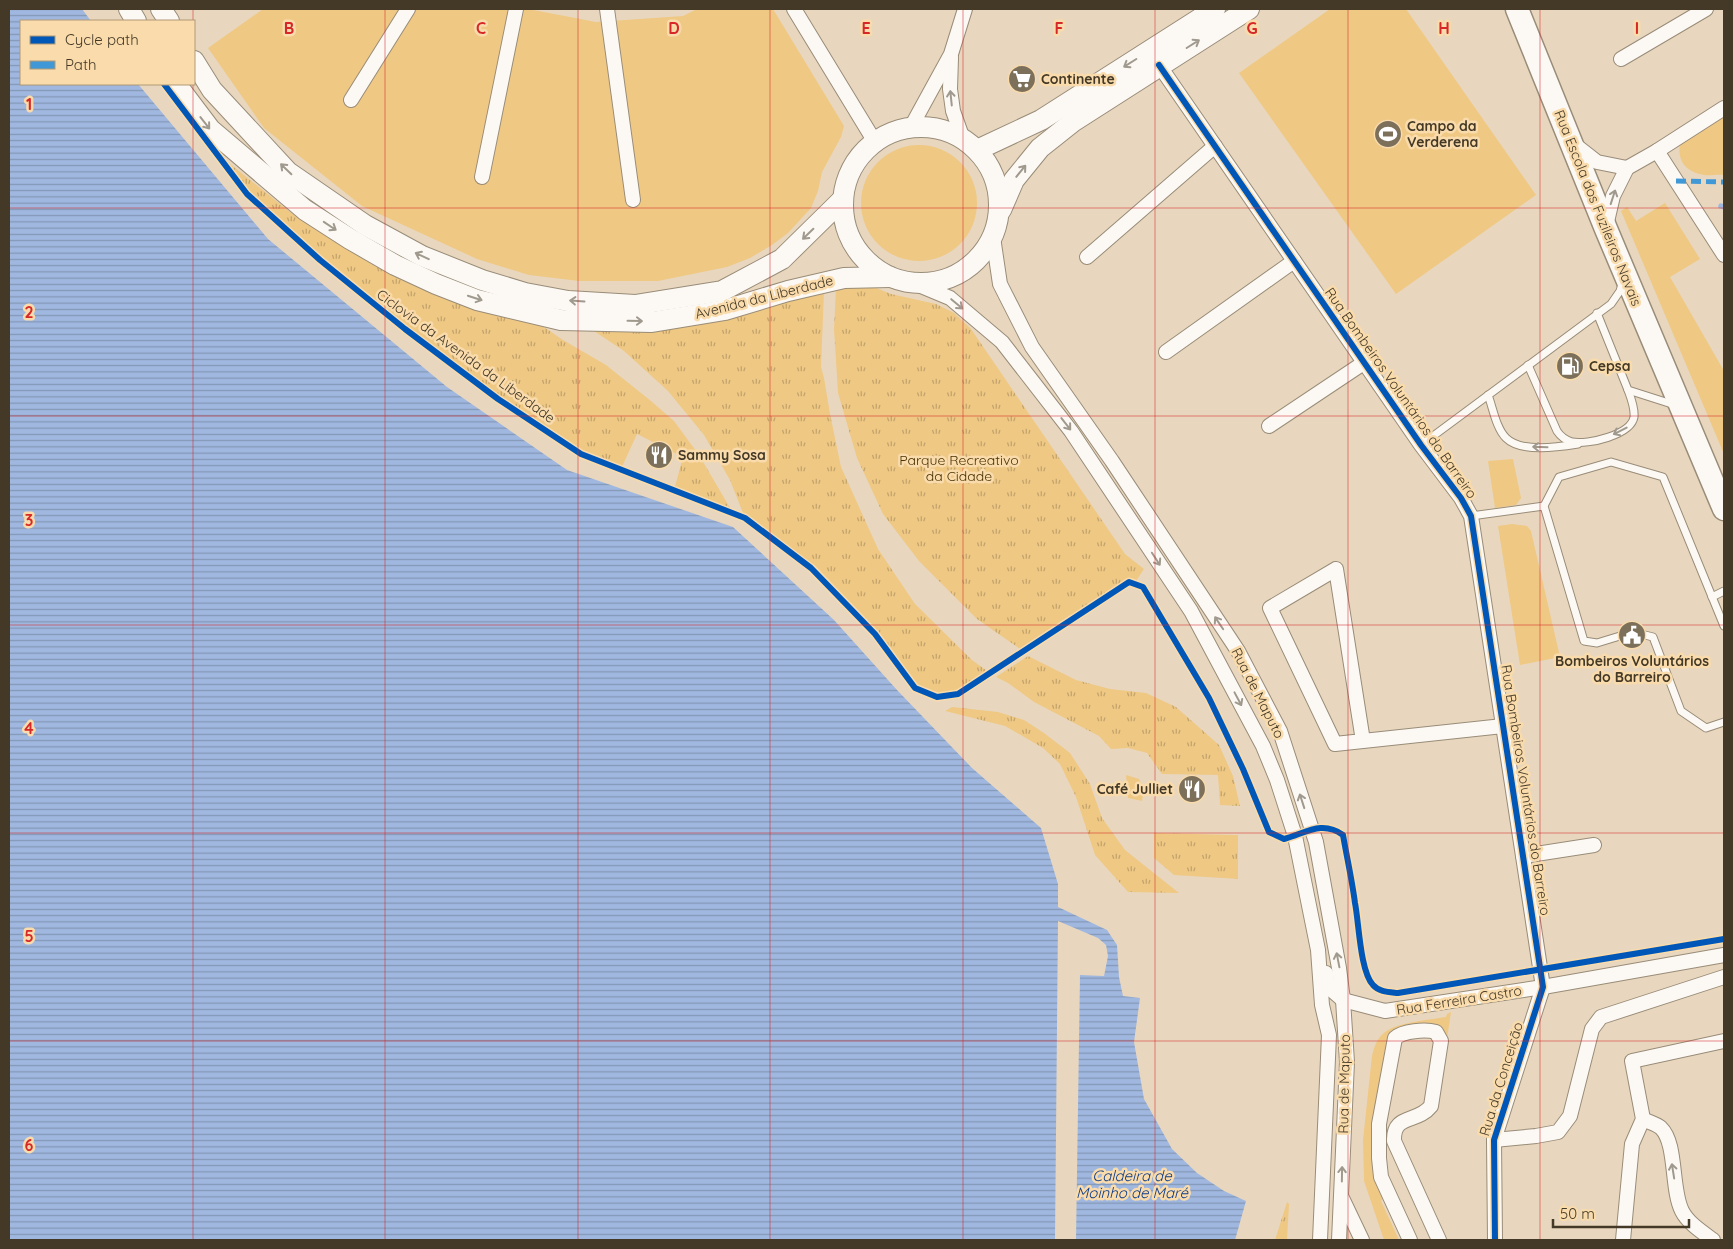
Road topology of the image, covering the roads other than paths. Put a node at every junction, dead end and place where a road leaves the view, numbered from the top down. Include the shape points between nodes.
1 (129, 9) edge
2 (161, 9) edge
3 (408, 9) edge
4 (516, 9) edge
5 (607, 9) edge
6 (794, 9) edge
7 (965, 9) edge
8 (1215, 9) edge
9 (1250, 9) edge
10 (1517, 9) edge
11 (1706, 9) edge
12 (135, 20) edge
13 (168, 20) edge
14 (952, 54) junction
15 (1621, 59) dead end
16 (195, 63) edge
17 (1159, 65) junction
18 (177, 85) edge
19 (351, 100) dead end
20 (1724, 108) edge
21 (911, 128) junction
22 (875, 142) junction
23 (1570, 142) junction
24 (970, 144) junction
25 (1215, 146) junction
26 (1658, 151) junction
27 (1627, 168) junction
28 (482, 176) dead end
29 (633, 200) dead end
30 (843, 200) junction
31 (1000, 214) junction
32 (1606, 229) junction
33 (993, 237) junction
34 (1724, 255) edge
35 (1087, 256) dead end
36 (1294, 261) junction
37 (1625, 274) junction
38 (890, 277) junction
39 (914, 283) junction
40 (1597, 314) junction
41 (1166, 352) dead end
42 (1364, 362) junction
43 (1528, 365) junction
44 (1628, 390) junction
45 (1488, 396) junction
46 (1680, 406) junction
47 (1268, 426) dead end
48 (1588, 442) junction
49 (1421, 445) junction
50 (1544, 506) junction
51 (1724, 509) edge
52 (1471, 516) junction
53 (1724, 591) edge
54 (1712, 597) junction
55 (1724, 626) edge
56 (1724, 722) edge
57 (1503, 726) junction
58 (1363, 741) junction
59 (1594, 845) dead end
60 (1523, 856) junction
61 (1318, 950) junction
62 (1724, 955) edge
63 (1724, 977) edge
64 (1543, 987) junction
65 (1343, 1000) junction
66 (1724, 1042) edge
67 (1643, 1119) junction
68 (1494, 1140) junction
69 (1341, 1196) junction
70 (1320, 1240) edge
71 (1339, 1240) edge
72 (1362, 1240) edge
73 (1410, 1240) edge
74 (1439, 1240) edge
75 (1494, 1240) edge
76 (1623, 1240) edge
77 (1713, 1240) edge

1 - 12 main road
2 - 13 main road
3 - 19 street
4 - 28 street
5 - 29 street
6 - 22 street
7 - 14 street
8 -> 24 main road via 1041,120
17 -> 9 main road
10 - 23 main road, Rua Escola dos Fuzileiros Navais
11 - 15 street
14 - 21 street
24 -> 14 street via 953,111 950,88
30 -> 16 main road, Avenida da Liberdade via 782,259 722,291 634,305 568,301 525,293 422,256 365,225 288,172 212,90
17 - 25 street, Rua Bombeiros Voluntários do Barreiro
31 -> 17 main road via 1014,180 1040,148 1074,121
18 -> 38 main road, Avenida da Liberdade via 210,129 305,210 395,265 477,300 561,320 652,322 725,310 844,278
20 - 26 street
21 - 22 main road via 892,132
21 - 24 main road via 930,127 948,131
22 - 30 main road via 855,164 848,177
23 - 27 street via 1597,162
23 - 32 main road, Rua Escola dos Fuzileiros Navais
24 - 31 main road via 991,169 999,191
25 - 35 street
25 - 36 street, Rua Bombeiros Voluntários do Barreiro
26 - 27 street
26 - 34 street
32 -> 27 street via 1613,196
30 - 38 main road via 849,237 859,254
31 - 33 main road
32 - 37 main road, Rua Escola dos Fuzileiros Navais
33 - 39 main road via 980,258 961,273 938,282
65 -> 33 street, Rua de Maputo via 1316,842 1280,731 1232,643 1032,347 1000,284
36 - 41 street
36 - 42 street, Rua Bombeiros Voluntários do Barreiro
37 - 40 lane via 1611,304
37 - 46 main road, Rua Escola dos Fuzileiros Navais
38 - 39 main road
39 -> 61 street, Rua de Maputo via 950,298 1002,342 1071,431 1191,611 1263,746 1277,780 1296,836
40 - 43 lane
40 - 44 lane
42 - 47 street
42 - 49 street, Rua Bombeiros Voluntários do Barreiro
43 - 45 lane
43 - 48 lane via 1556,431 1572,442
44 - 46 lane
44 -> 48 lane via 1634,407 1630,425
48 -> 45 lane via 1536,448 1512,442 1501,431
45 - 49 lane
46 - 51 main road, Rua Escola dos Fuzileiros Navais
49 - 52 street, Rua Bombeiros Voluntários do Barreiro
50 - 52 lane
50 - 54 lane via 1559,477 1611,462 1663,477
50 - 56 lane via 1584,640 1597,643 1633,632 1653,637 1681,712 1706,728
52 - 57 street, Rua Bombeiros Voluntários do Barreiro
53 - 54 lane
54 - 55 lane
57 - 58 street
57 - 60 street, Rua Bombeiros Voluntários do Barreiro
58 - 58 street via 1335,744 1270,608 1336,569
59 - 60 street
60 - 64 street, Rua Bombeiros Voluntários do Barreiro
61 - 65 street via 1328,987
61 - 70 street, Rua de Maputo via 1322,1005 1329,1035
62 - 64 street, Rua Ferreira Castro
63 - 68 street via 1601,1017 1592,1029 1570,1116 1558,1132
64 - 65 street, Rua Ferreira Castro via 1385,1011
64 - 68 street, Rua da Conceição
69 -> 65 street, Rua de Maputo via 1347,1062
66 - 67 street via 1632,1061
67 - 76 street via 1632,1144
77 -> 67 street via 1695,1227 1681,1210 1670,1144 1661,1128
68 - 75 street, Rua da Conceição
69 - 71 street, Rua de Maputo
69 - 72 street
73 - 74 street via 1381,1177 1379,1124 1395,1038 1429,1030 1436,1032 1441,1041 1431,1106 1424,1114 1398,1124 1394,1129 1394,1141

